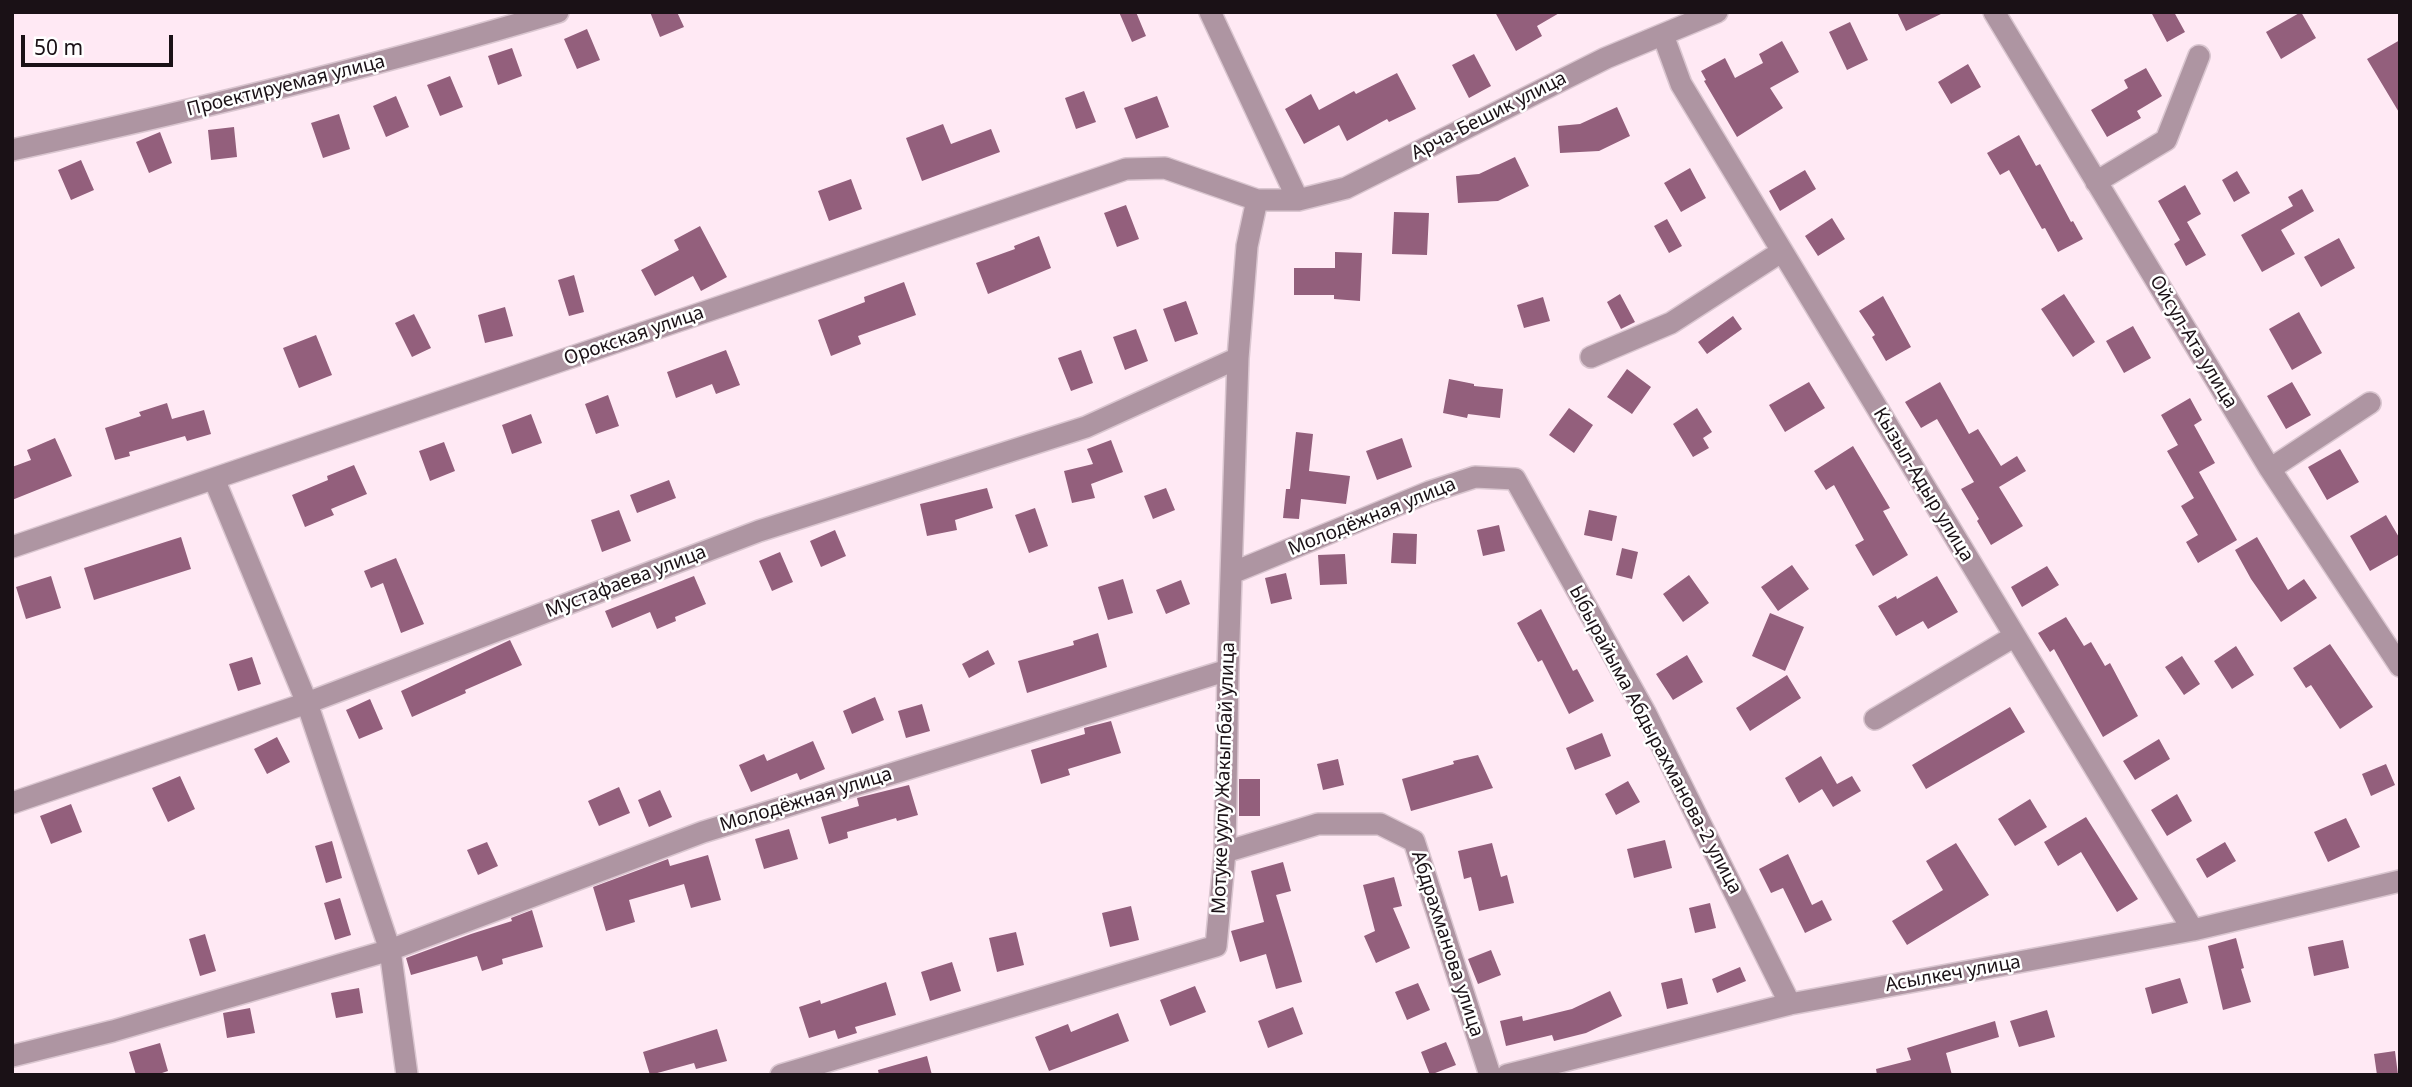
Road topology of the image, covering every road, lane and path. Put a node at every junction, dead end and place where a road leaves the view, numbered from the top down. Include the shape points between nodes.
1 (558, 12) edge
2 (1210, 12) edge
3 (1717, 12) edge
4 (1994, 12) edge
5 (1663, 34) junction
6 (2199, 56) dead end
7 (12, 150) edge
8 (2096, 182) junction
9 (1257, 200) junction
10 (1298, 200) junction
11 (1781, 252) junction
12 (1591, 357) dead end
13 (1238, 358) junction
14 (2370, 404) dead end
15 (2270, 469) junction
16 (214, 479) junction
17 (1515, 479) joint
18 (12, 547) edge
19 (1232, 573) junction
20 (2015, 636) junction
21 (2400, 666) edge
22 (1228, 670) junction
23 (307, 703) junction
24 (1875, 719) dead end
25 (12, 803) edge
26 (1225, 852) junction
27 (2400, 881) edge
28 (2193, 930) junction
29 (390, 950) junction
30 (1790, 1004) junction
31 (12, 1056) edge
32 (407, 1075) edge
33 (781, 1075) edge
34 (1490, 1075) edge
35 (1507, 1075) edge

1 - 7 street, Проектируемая улица via 209,107
2 - 10 street
3 - 5 street, Арча-Бешик улица
4 - 8 street, Ойсул-Ата улица
5 - 10 street, Арча-Бешик улица via 1346,188
5 - 11 street, Кызыл-Адыр улица via 1681,84
6 - 8 street via 2166,140
8 - 15 street, Ойсул-Ата улица
9 - 10 street, Арча-Бешик улица
9 - 13 street, Мотуке уулу Жакыпбай улица via 1247,246
9 - 16 street, Орокская улица via 1165,168 1126,169
11 - 12 street via 1671,323
11 - 20 street, Кызыл-Адыр улица
13 - 19 street, Мотуке уулу Жакыпбай улица
13 - 23 street, Мустафаева улица via 1086,427 759,531
14 - 15 street
15 - 21 street, Ойсул-Ата улица
16 - 18 street, Орокская улица
16 - 23 street
17 - 19 street, Молодёжная улица via 1475,477 1441,488
17 - 30 street, Ыбырайыма Абдырахманова-2 улица via 1645,712
19 - 22 street, Мотуке уулу Жакыпбай улица
20 - 24 street
20 - 28 street, Кызыл-Адыр улица
22 - 26 street, Мотуке уулу Жакыпбай улица
22 - 29 street, Молодёжная улица via 703,832
23 - 25 street, Мустафаева улица
23 - 29 street
26 - 33 street, Мотуке уулу Жакыпбай улица via 1216,946
26 - 34 street, Абдрахманова улица via 1318,824 1380,824 1413,841
27 - 28 street, Асылкеч улица
28 - 30 street, Асылкеч улица
29 - 31 street, Молодёжная улица
29 - 32 street
30 - 35 street, Асылкеч улица

